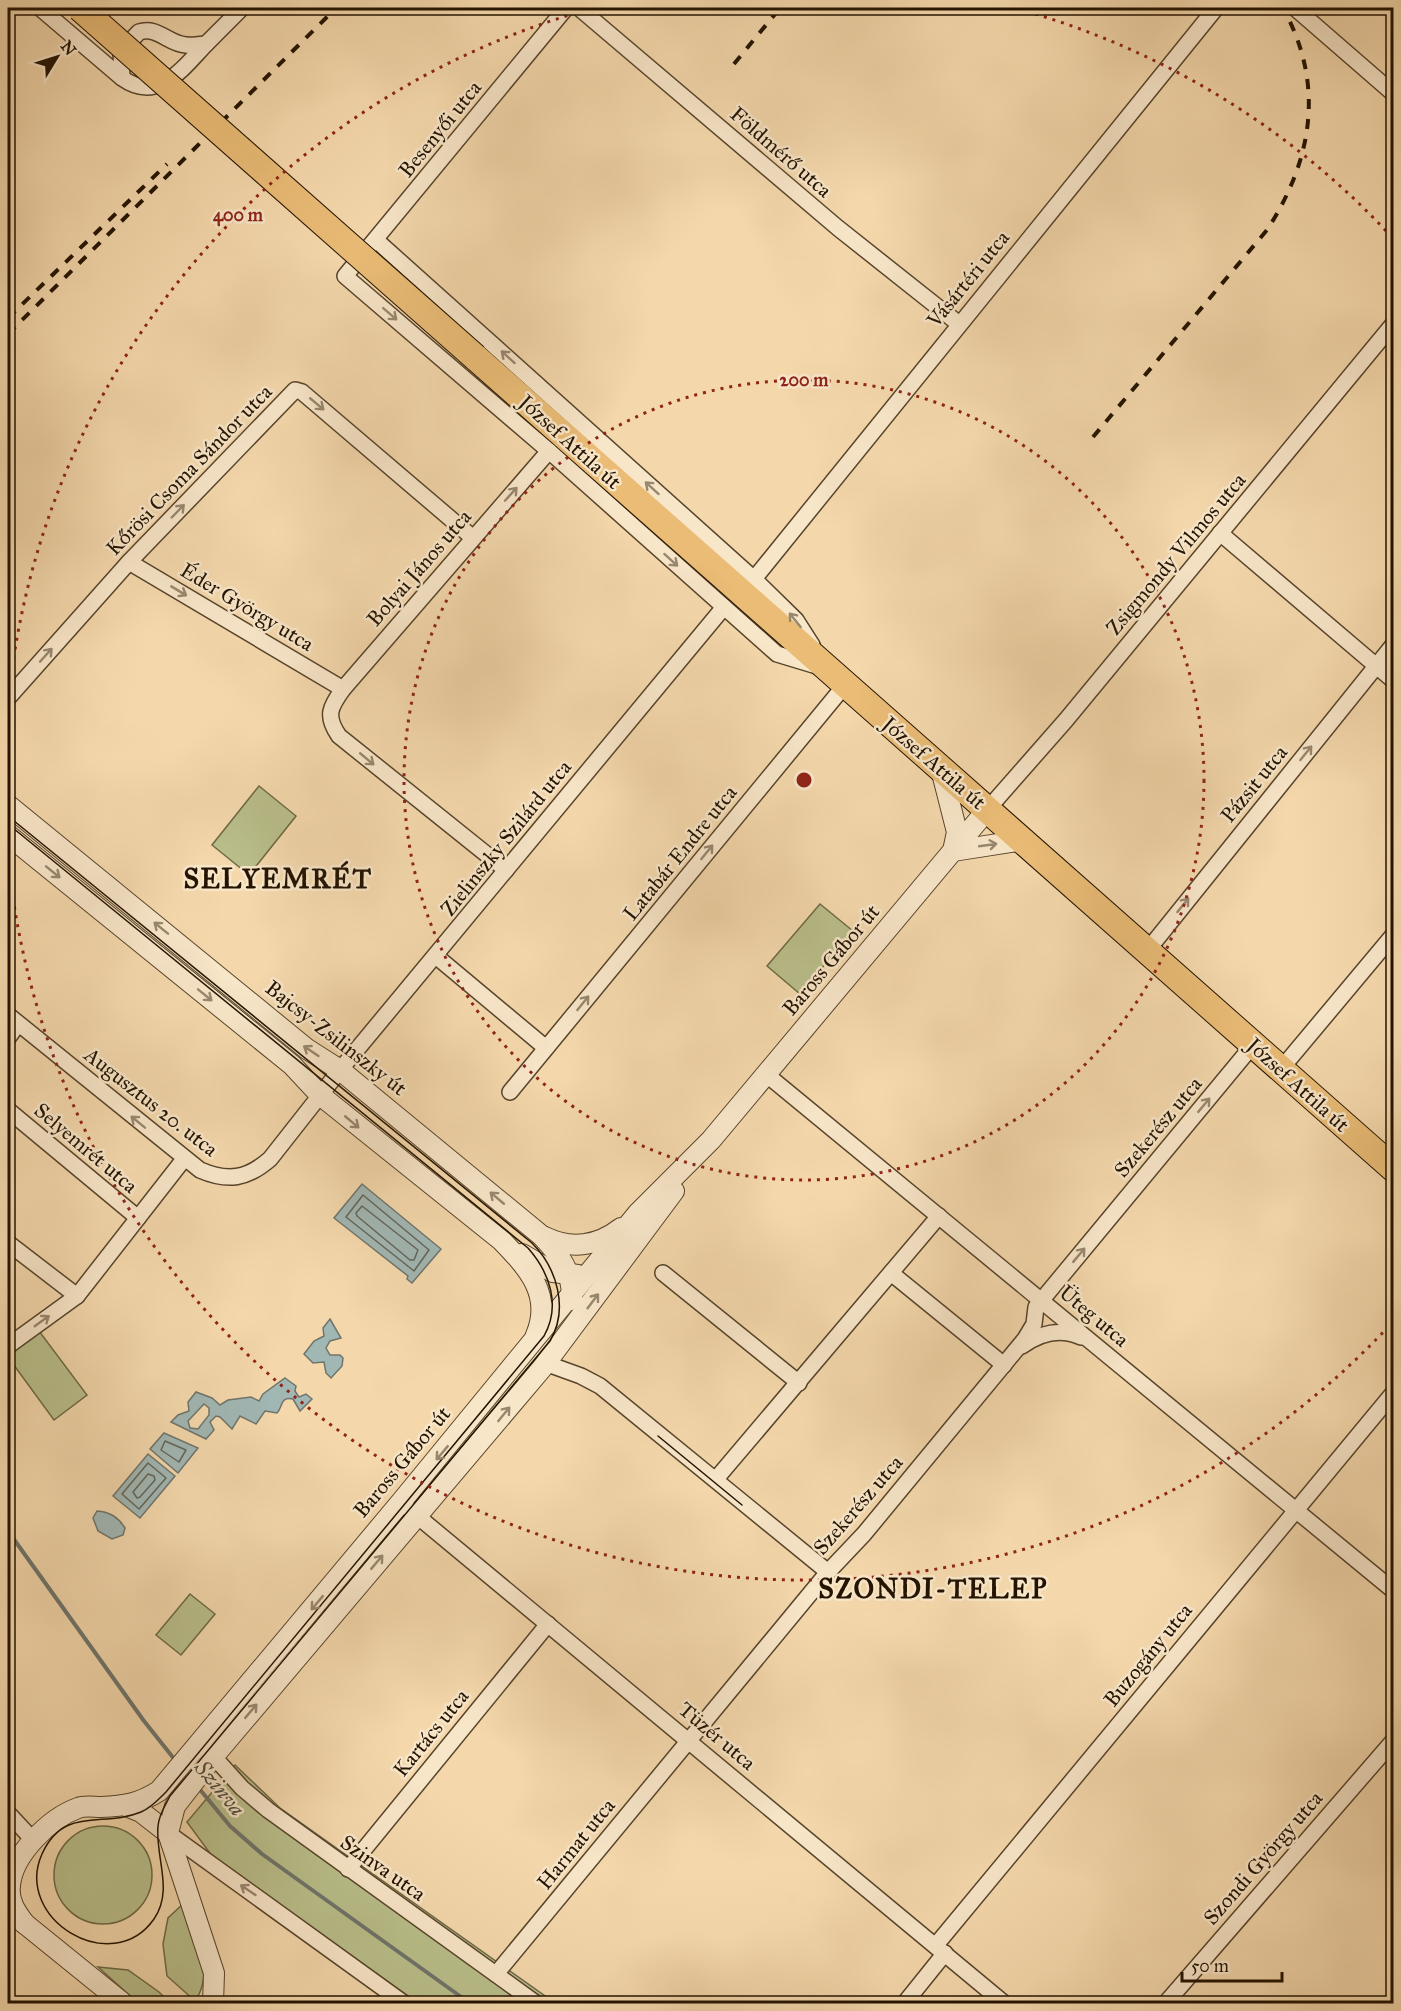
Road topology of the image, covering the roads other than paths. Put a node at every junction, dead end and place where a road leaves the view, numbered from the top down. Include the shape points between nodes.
1 (40, 8) edge
2 (80, 8) edge
3 (242, 8) edge
4 (566, 8) edge
5 (579, 8) edge
6 (1216, 8) edge
7 (1295, 8) edge
8 (206, 44) junction
9 (122, 78) junction
10 (1394, 94) edge
11 (375, 240) junction
12 (1394, 323) edge
13 (959, 324) junction
14 (549, 451) junction
15 (1220, 533) junction
16 (472, 537) junction
17 (129, 562) junction
18 (754, 579) junction
19 (724, 607) junction
20 (1394, 644) edge
21 (1376, 666) junction
22 (836, 677) junction
23 (1394, 681) edge
24 (343, 689) junction
25 (8, 698) edge
26 (941, 769) junction
27 (8, 805) edge
28 (987, 810) junction
29 (8, 835) edge
30 (1023, 840) junction
31 (953, 851) junction
32 (506, 870) junction
33 (1394, 934) edge
34 (1147, 951) junction
35 (437, 957) junction
36 (13, 1020) edge
37 (8, 1038) edge
38 (1253, 1045) junction
39 (546, 1048) junction
40 (1281, 1069) junction
41 (340, 1070) junction
42 (767, 1075) junction
43 (510, 1092) dead end
44 (320, 1095) junction
45 (8, 1110) edge
46 (711, 1140) junction
47 (184, 1160) junction
48 (1394, 1169) edge
49 (939, 1215) junction
50 (635, 1217) junction
51 (138, 1218) junction
52 (542, 1236) junction
53 (502, 1241) junction
54 (8, 1243) edge
55 (624, 1258) junction
56 (663, 1273) dead end
57 (891, 1273) junction
58 (577, 1281) junction
59 (76, 1296) junction
60 (1041, 1300) junction
61 (533, 1343) junction
62 (561, 1343) junction
63 (1094, 1344) junction
64 (8, 1346) edge
65 (1009, 1359) junction
66 (545, 1363) junction
67 (799, 1383) junction
68 (1394, 1392) edge
69 (716, 1479) junction
70 (401, 1502) junction
71 (1294, 1510) junction
72 (416, 1515) junction
73 (828, 1572) junction
74 (1394, 1591) edge
75 (548, 1624) junction
76 (688, 1740) junction
77 (1394, 1740) edge
78 (207, 1749) junction
79 (126, 1806) junction
80 (8, 1813) edge
81 (168, 1833) junction
82 (34, 1841) junction
83 (8, 1852) edge
84 (348, 1869) junction
85 (8, 1910) edge
86 (25, 1924) junction
87 (940, 1949) junction
88 (496, 1974) junction
89 (124, 2004) edge
90 (213, 2004) edge
91 (405, 2004) edge
92 (537, 2004) edge
93 (904, 2004) edge
94 (1005, 2004) edge
95 (1165, 2004) edge

1 - 9 street
2 - 22 main road, József Attila út, bridge
3 - 8 street
4 - 11 street, Besenyői utca
5 - 13 street, Földmérő utca via 838,228
6 - 13 street, Vásártéri utca
7 - 10 street
8 - 9 street via 172,80 150,88 133,86
8 - 9 street via 186,45 170,41 156,31 139,32 121,51
11 -> 14 street, Besenyői utca via 345,276
18 -> 11 street
12 - 15 street, Zsigmondy Vilmos utca
13 - 18 street, Vásártéri utca
16 -> 14 street, Bolyai János utca
14 -> 19 street
15 - 21 street
15 - 28 street, Zsigmondy Vilmos utca
17 -> 16 street, Kőrösi Csoma Sándor utca via 295,390
16 - 24 street, Bolyai János utca
17 -> 24 street, Éder György utca
25 -> 17 street, Kőrösi Csoma Sándor utca
22 -> 18 street via 796,620
19 - 22 street via 777,654
19 - 32 street, Zielinszky Szilárd utca
20 - 21 street, Pázsit utca
21 - 23 street
34 -> 21 street, Pázsit utca
22 - 26 main road, József Attila út
39 -> 22 street, Latabár Endre utca
24 -> 32 street, Bolyai János utca via 330,707 329,716 339,736
26 - 28 main road, József Attila út
26 - 31 street via 957,832
41 -> 27 street, Bajcsy-Zsilinszky út via 307,1049
28 - 30 main road, József Attila út
28 - 31 street, Baross Gábor út
29 -> 44 street via 292,1065
31 -> 30 street
30 - 34 main road, József Attila út
31 - 42 street, Baross Gábor út
32 - 35 street, Zielinszky Szilárd utca
33 - 40 street
34 - 38 main road, József Attila út
35 - 39 street
35 - 41 street, Zielinszky Szilárd utca
36 - 37 street
47 -> 36 street, Augusztus 20. utca
38 - 40 main road, József Attila út
60 -> 38 street, Szekerész utca
39 - 43 street, Latabár Endre utca
40 - 48 main road, József Attila út
41 - 44 street, Zielinszky Szilárd utca
52 -> 41 street, Bajcsy-Zsilinszky út
42 - 46 street, Baross Gábor út
42 - 49 street, Üteg utca
44 - 47 street, Augusztus 20. utca via 258,1170 237,1177 218,1177
44 -> 53 street
45 - 51 street, Selyemrét utca
46 - 50 street, Baross Gábor út
46 - 55 street, Baross Gábor út
47 - 51 street, Selyemrét utca
49 - 57 street
49 - 60 street, Üteg utca
50 - 52 street via 613,1234 589,1244 565,1245
50 - 58 street, Baross Gábor út
51 - 59 street, Selyemrét utca
52 - 58 street, Bajcsy-Zsilinszky út
53 - 58 street via 543,1268
53 - 61 street via 527,1268 540,1294 542,1317
54 - 59 street
55 - 58 street
62 -> 55 street, Baross Gábor út
56 - 67 street
57 - 65 street
57 - 67 street
58 - 61 street, Baross Gábor út
58 - 62 street
64 -> 59 street, Selyemrét utca
60 - 63 street, Üteg utca
60 - 65 street, Szekerész utca via 1032,1330
61 -> 70 street, Baross Gábor út
62 - 66 street, Baross Gábor út
63 - 65 street, Szekerész utca via 1072,1333 1056,1332 1037,1337
63 - 71 street, Üteg utca
65 - 73 street, Szekerész utca
66 - 69 street via 600,1386
72 -> 66 street, Baross Gábor út
67 - 69 street
68 - 71 street, Buzogány utca
69 - 73 street
70 - 72 street, Tüzér utca
70 -> 78 street, Baross Gábor út
71 - 74 street, Üteg utca
71 - 87 street, Buzogány utca
72 - 75 street, Tüzér utca
78 -> 72 street, Baross Gábor út
73 - 76 street, Szekerész utca
75 - 76 street, Tüzér utca
75 - 84 street, Kartács utca
76 - 87 street, Tüzér utca
76 - 88 street, Harmat utca
77 - 95 street, Szondi György utca
78 - 79 street, Baross Gábor út via 159,1791
78 - 81 street, Baross Gábor út via 175,1806
78 - 84 street, Szinva utca via 242,1788
79 - 81 street via 141,1812
79 - 82 street via 80,1807 54,1822
80 - 82 street
81 - 90 street via 214,1973
91 -> 81 street
82 - 83 street
82 - 86 street via 18,1863 10,1886 14,1910
84 - 88 street, Szinva utca
85 - 86 street
86 - 89 street
87 - 93 street, Buzogány utca
87 - 94 street, Tüzér utca
88 - 92 street, Szinva utca

